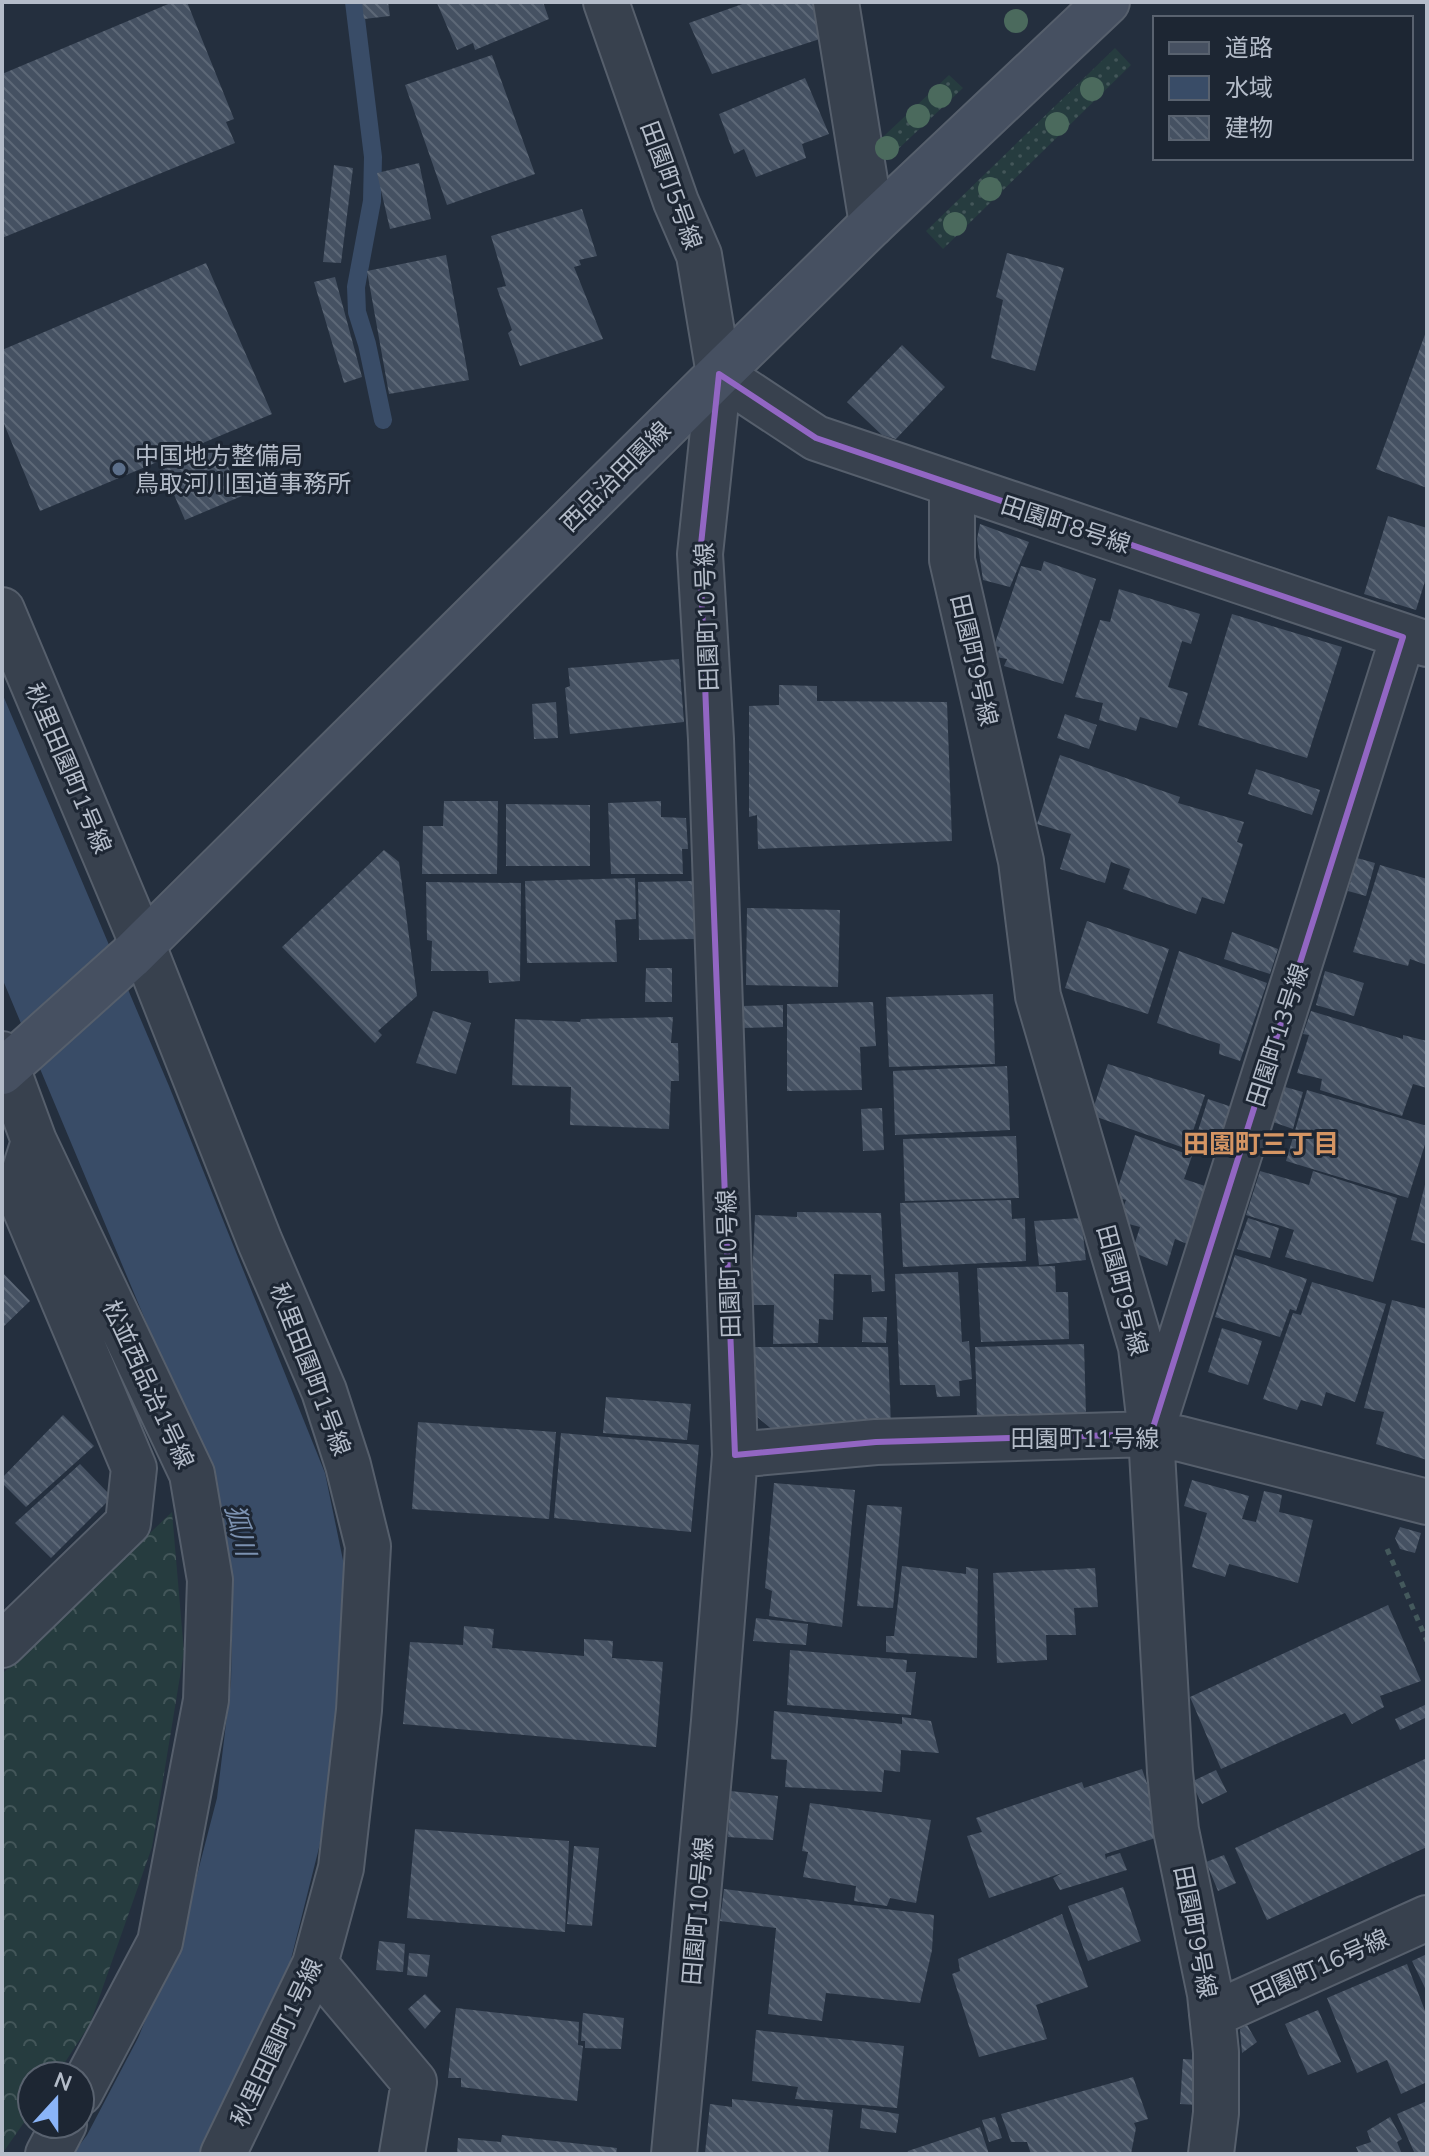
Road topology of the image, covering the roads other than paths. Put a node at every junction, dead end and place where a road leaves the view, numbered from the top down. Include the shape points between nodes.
1 (606, 2) edge
2 (836, 2) edge
3 (1107, 2) edge
4 (872, 224) junction
5 (719, 374) junction
6 (952, 486) junction
7 (2, 610) edge
8 (1415, 640) edge
9 (136, 950) junction
10 (8, 1062) edge
11 (34, 1141) junction
12 (1151, 1434) junction
13 (735, 1455) junction
14 (1427, 1502) edge
15 (2, 1645) edge
16 (1427, 1918) edge
17 (315, 1964) junction
18 (1212, 2015) junction
19 (96, 2063) edge
20 (223, 2154) edge
21 (402, 2154) edge
22 (674, 2154) edge
23 (1211, 2154) edge

1 - 5 street, 田園町5号線 via 699,255
2 - 4 street
3 - 4 street, 西品治田園線
4 - 5 street, 西品治田園線
5 - 6 street, 田園町8号線 via 816,438
5 - 9 street, 西品治田園線
5 - 13 street, 田園町10号線 via 700,554
6 - 8 street, 田園町8号線
6 - 12 street, 田園町9号線 via 952,560 1021,861 1038,996 1141,1347
7 - 9 street, 秋里田園町1号線
8 - 12 street, 田園町13号線
9 - 10 street, 西品治田園線
9 - 17 street, 秋里田園町1号線 via 324,1391 368,1546 359,1710 341,1868
10 - 11 street, 松並西品治1号線
11 - 15 street via 18,1192 134,1468 128,1523
11 - 19 street, 松並西品治1号線 via 192,1474 210,1580 206,1700 160,1942
12 - 13 street, 田園町11号線 via 876,1442
12 - 14 street, 田園町11号線
12 - 18 street, 田園町9号線 via 1176,1830
13 - 22 street, 田園町10号線
16 - 18 street, 田園町16号線
17 - 20 street, 秋里田園町1号線
17 - 21 street via 414,2082
18 - 23 street, 田園町9号線 via 1216,2098

